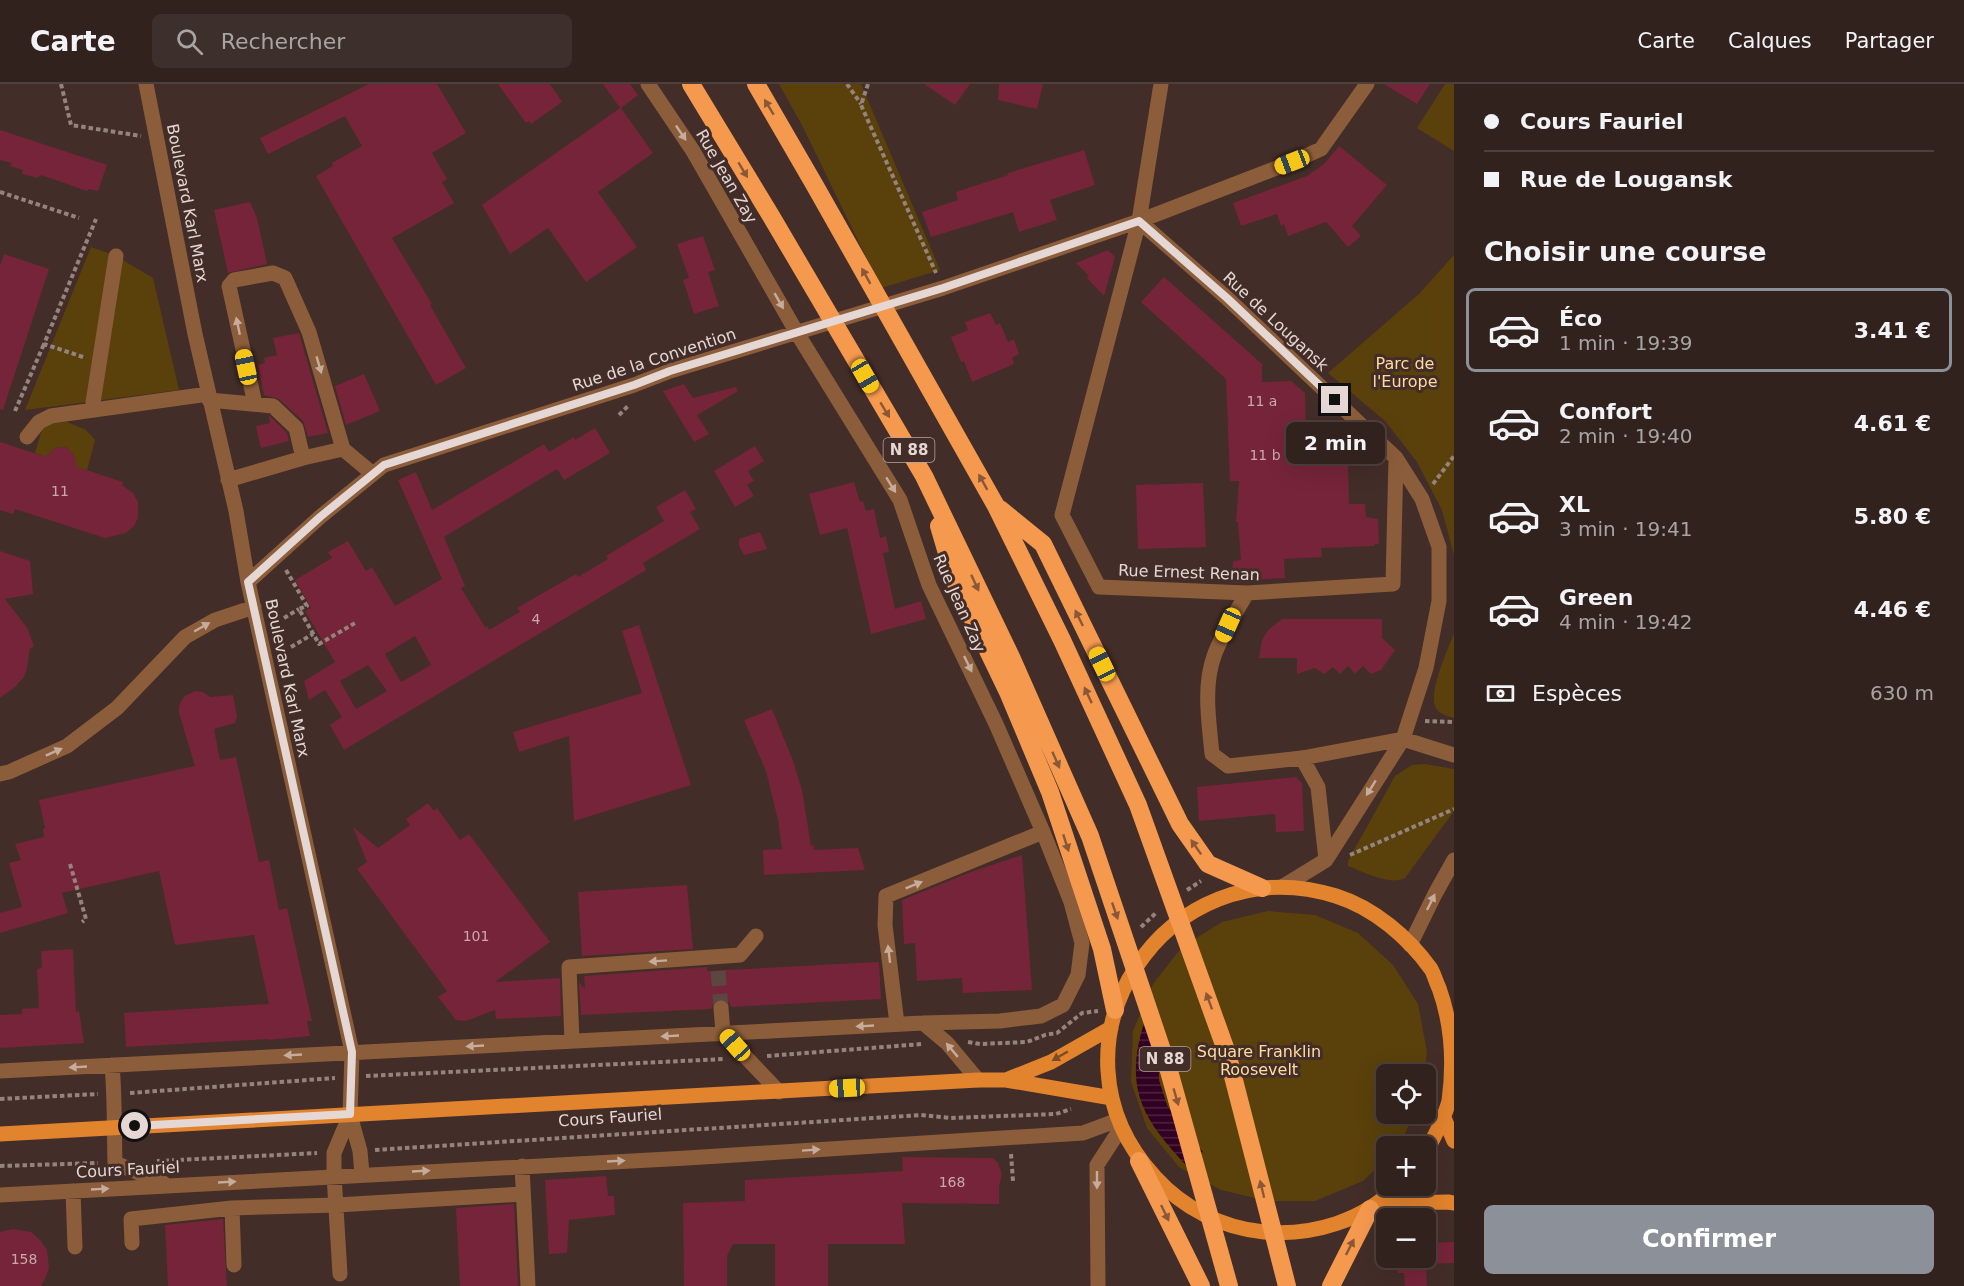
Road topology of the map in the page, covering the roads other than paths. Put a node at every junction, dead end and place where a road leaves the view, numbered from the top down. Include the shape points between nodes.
1 (146, 84) edge
2 (648, 84) edge
3 (691, 84) edge
4 (756, 84) edge
5 (1161, 84) edge
6 (1367, 84) edge
7 (1139, 221) junction
8 (116, 256) dead end
9 (802, 332) junction
10 (208, 397) junction
11 (255, 404) junction
12 (92, 409) junction
13 (27, 437) dead end
14 (343, 449) junction
15 (303, 458) junction
16 (1396, 458) junction
17 (373, 474) junction
18 (924, 476) junction
19 (228, 480) junction
20 (996, 506) junction
21 (248, 582) junction
22 (1246, 593) junction
23 (254, 607) junction
24 (1402, 739) junction
25 (1454, 755) edge
26 (1302, 758) junction
27 (0, 774) edge
28 (1043, 832) junction
29 (1326, 860) junction
30 (1454, 860) edge
31 (1282, 887) junction
32 (1262, 888) junction
33 (756, 936) dead end
34 (1410, 945) junction
35 (721, 1008) tunnel mouth
36 (1113, 1019) junction
37 (923, 1023) junction
38 (897, 1024) junction
39 (723, 1033) junction
40 (572, 1041) junction
41 (1453, 1041) edge
42 (352, 1052) junction
43 (1454, 1062) edge
44 (112, 1065) junction
45 (0, 1071) edge
46 (978, 1080) junction
47 (1006, 1080) junction
48 (779, 1092) junction
49 (1112, 1098) junction
50 (350, 1114) junction
51 (1444, 1118) junction
52 (1120, 1124) junction
53 (113, 1127) junction
54 (0, 1134) edge
55 (1434, 1136) edge
56 (1454, 1141) edge
57 (1139, 1161) junction
58 (522, 1166) junction
59 (362, 1174) junction
60 (333, 1175) junction
61 (168, 1185) junction
62 (73, 1191) junction
63 (523, 1194) junction
64 (0, 1195) edge
65 (1386, 1198) joint
66 (1454, 1203) edge
67 (337, 1205) junction
68 (232, 1208) junction
69 (1370, 1209) junction
70 (132, 1243) dead end
71 (75, 1247) dead end
72 (234, 1265) dead end
73 (340, 1274) dead end
74 (528, 1286) edge
75 (1098, 1286) edge
76 (1201, 1286) edge
77 (1228, 1286) edge
78 (1287, 1286) edge
79 (1331, 1286) edge

1 - 10 street, Boulevard Karl Marx
2 -> 9 street, Rue Jean Zay
3 -> 18 highway, N 88
20 -> 4 highway, N 88
5 - 7 street
6 - 7 street, Rue de la Convention via 1321,148
7 - 9 street, Rue de la Convention
7 - 16 street, Rue de Lougansk via 1227,298
7 - 22 street, Rue Ernest Renan via 1062,514 1099,587
8 - 12 street
9 - 17 street, Rue de la Convention via 384,465
9 -> 28 street, Rue Jean Zay via 900,500 929,585
10 - 11 street
10 - 12 street
10 - 19 street, Boulevard Karl Marx
11 -> 14 street via 229,286 234,280 273,273 285,278 309,332
11 - 15 street via 273,406 296,428
12 - 13 street via 51,416 39,422
14 - 15 street
14 - 17 street
15 - 19 street
16 - 22 street, Rue Ernest Renan via 1393,584
16 - 24 street, Rue de Lougansk via 1422,499 1439,548 1439,601 1426,668
17 - 21 street, Rue de la Convention
18 -> 36 highway via 956,584 1050,792 1102,949
18 -> 77 highway, N 88 via 1011,657 1090,836 1169,1071
19 - 21 street, Boulevard Karl Marx
32 -> 20 highway via 1208,864 1191,840 1043,543
78 -> 20 highway, N 88 via 1227,1053 1138,805
21 - 23 street, Boulevard Karl Marx
22 - 26 street via 1213,657 1208,687 1212,754 1228,766
27 -> 23 street via 67,746 117,708 185,637 215,620
23 - 42 street, Boulevard Karl Marx
24 - 25 street
24 - 26 street
24 -> 29 street, Rue de Lougansk
26 - 29 street via 1318,787
28 - 37 street, Rue Jean Zay via 1071,902 1082,943 1078,975 1063,1005 1041,1016
38 -> 28 street via 885,925 886,896
29 - 31 street, Rue de Lougansk
34 -> 30 street
31 - 32 main road
31 - 34 main road via 1339,897 1389,925
32 - 36 main road via 1229,895 1198,908 1171,927 1147,951 1128,979
33 -> 40 street via 740,955 717,964 569,967
34 - 41 main road via 1432,971
35 - 39 street
36 -> 47 main road, Cours Fauriel via 1051,1062
36 - 49 main road via 1108,1063
37 - 38 street
46 -> 37 street via 947,1042
38 -> 39 street
39 -> 40 street
39 - 48 street
40 -> 42 street
41 - 43 main road
42 -> 44 street
42 - 50 street, Boulevard Karl Marx
43 - 51 main road
44 -> 45 street
44 - 53 street
46 - 47 main road, Cours Fauriel
46 - 48 main road, Cours Fauriel
47 - 49 main road, Cours Fauriel
48 - 50 main road, Cours Fauriel
49 - 52 main road
50 - 53 main road, Cours Fauriel
50 - 59 street, Boulevard Karl Marx
50 - 60 street via 334,1153
51 - 55 main road
51 - 56 main road
52 - 57 main road
58 -> 52 street, Cours Fauriel via 1083,1133
52 -> 75 street via 1097,1165
53 - 54 main road, Cours Fauriel
53 - 61 street via 115,1163
57 - 69 main road via 1168,1192 1204,1216 1245,1230 1288,1234 1330,1226
57 -> 76 highway
59 -> 58 street, Cours Fauriel
58 - 63 street
59 - 60 street, Cours Fauriel
61 -> 60 street, Cours Fauriel
60 - 67 street
62 -> 61 street, Cours Fauriel
62 - 64 street, Cours Fauriel
62 - 71 street
63 - 67 street
63 - 74 street
65 - 66 main road via 1401,1203
65 - 69 main road
67 - 68 street
67 - 73 street
68 - 70 street via 130,1219
68 - 72 street
79 -> 69 highway

